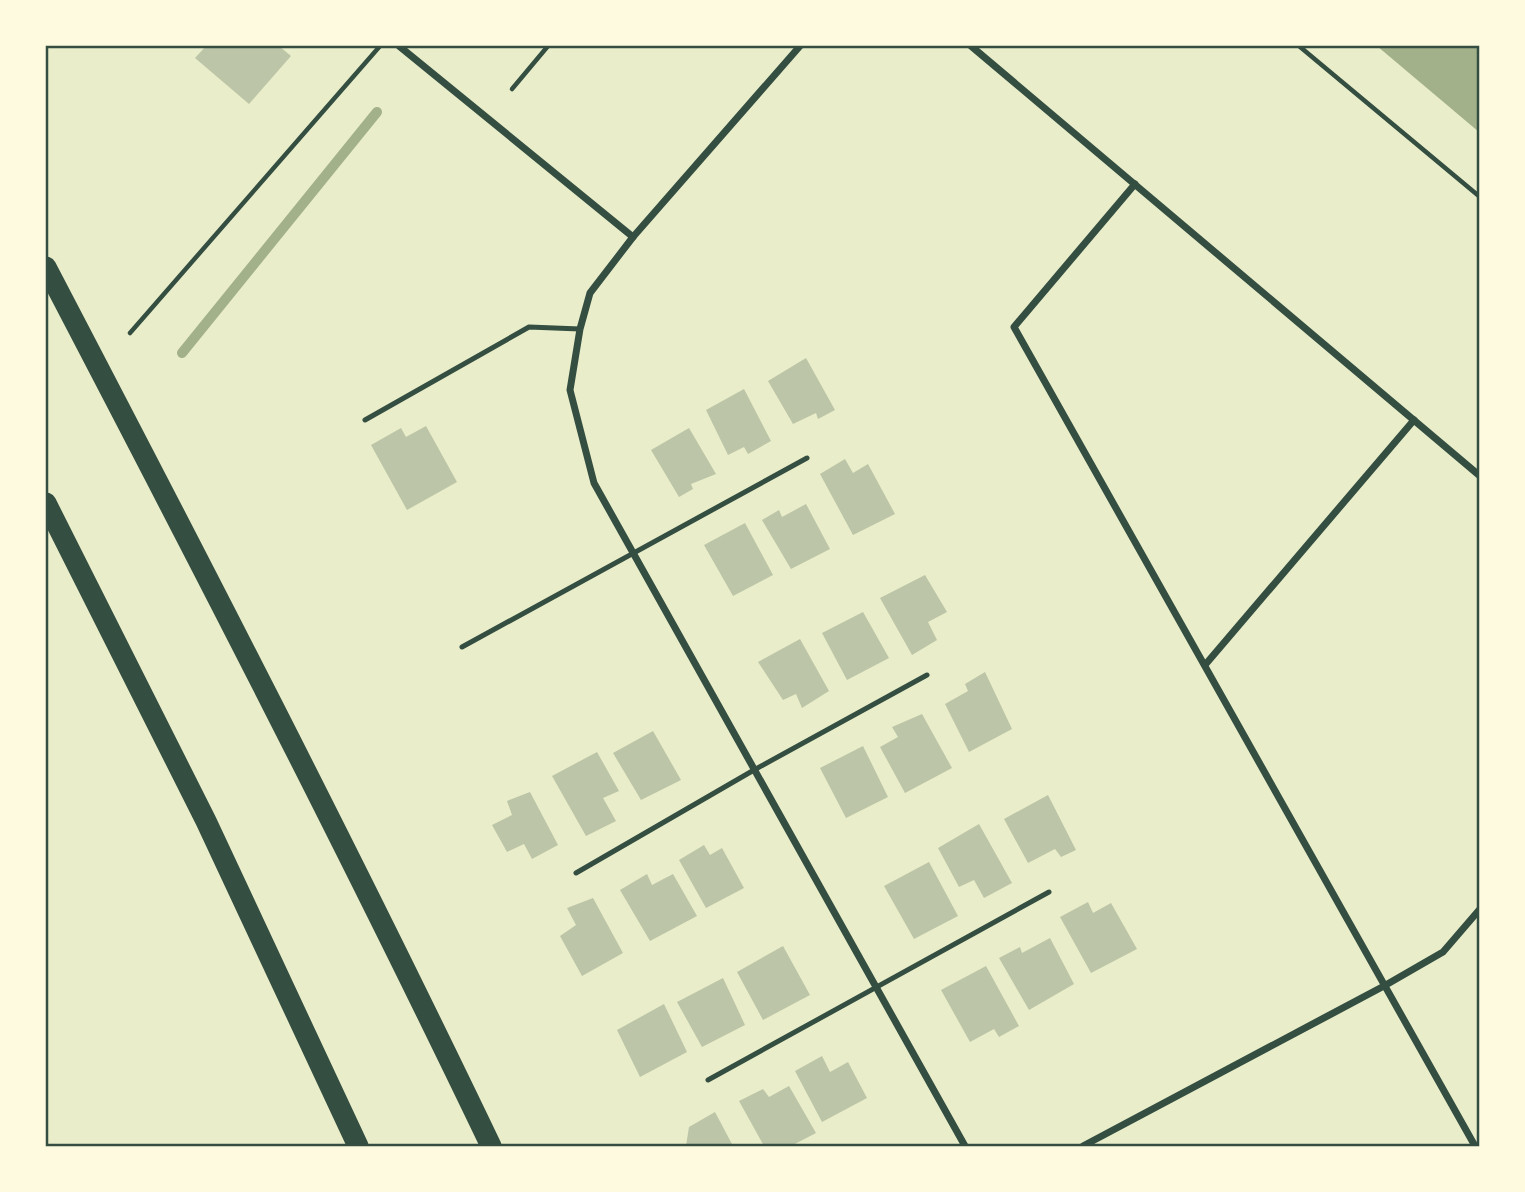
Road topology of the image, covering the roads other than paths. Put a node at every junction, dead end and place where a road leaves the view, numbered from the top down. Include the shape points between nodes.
1 (399, 46) edge
2 (800, 46) edge
3 (971, 46) edge
4 (1135, 184) junction
5 (634, 237) junction
6 (46, 267) edge
7 (580, 329) junction
8 (365, 420) dead end
9 (1414, 420) junction
10 (807, 458) dead end
11 (1479, 476) edge
12 (46, 503) edge
13 (634, 554) junction
14 (462, 647) dead end
15 (1205, 666) junction
16 (927, 675) dead end
17 (754, 769) junction
18 (576, 873) dead end
19 (1049, 891) dead end
20 (1479, 909) edge
21 (1384, 986) junction
22 (875, 987) junction
23 (709, 1080) dead end
24 (358, 1146) edge
25 (491, 1146) edge
26 (964, 1146) edge
27 (1083, 1146) edge
28 (1475, 1146) edge

1 - 5 street
2 - 5 street
3 - 4 street
4 - 9 street
4 - 15 street via 1014,327
5 - 7 street via 590,293
6 - 25 highway
7 - 8 lane via 530,327
7 - 13 street via 570,390 594,483
9 - 11 street
9 - 15 street
10 - 13 lane
12 - 24 highway via 212,834
13 - 14 lane
13 - 17 street
15 - 21 street
16 - 17 lane
17 - 18 lane
17 - 22 street
19 - 22 lane
20 - 21 street via 1443,952
21 - 27 street
21 - 28 street
22 - 23 lane
22 - 26 street

